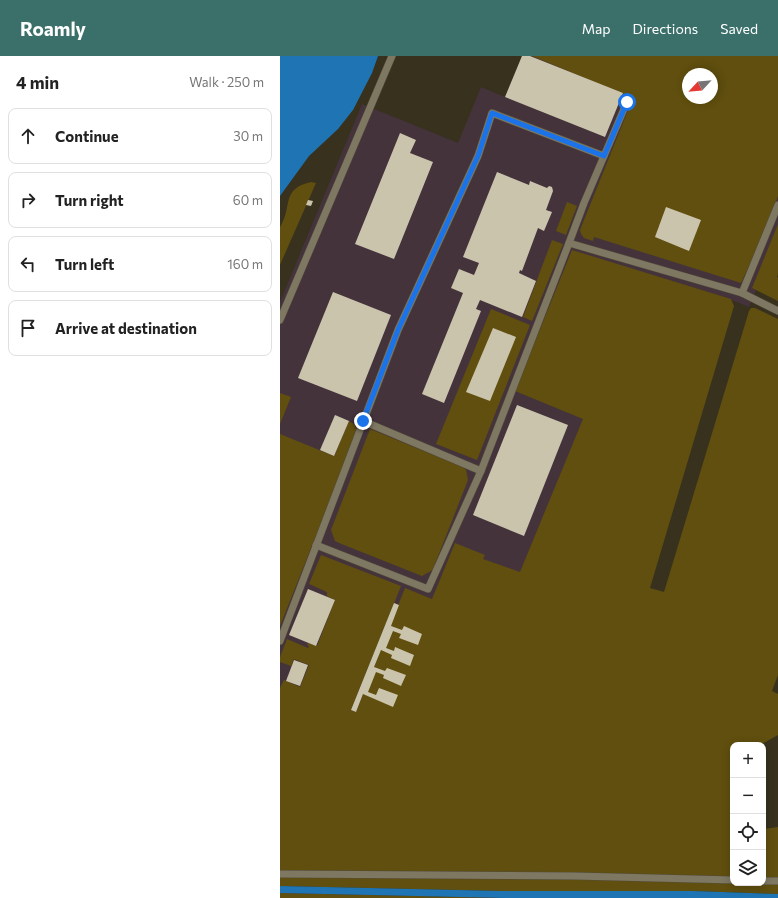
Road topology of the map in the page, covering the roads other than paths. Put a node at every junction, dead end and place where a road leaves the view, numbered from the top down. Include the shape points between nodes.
1 (392, 56) edge
2 (627, 102) dead end
3 (604, 156) junction
4 (778, 205) edge
5 (570, 243) junction
6 (742, 293) junction
7 (778, 311) edge
8 (280, 320) edge
9 (363, 421) junction
10 (481, 471) junction
11 (316, 544) junction
12 (280, 641) edge
13 (280, 874) edge
14 (730, 880) edge
15 (766, 881) edge
16 (778, 881) edge

1 - 8 lane
2 - 3 lane
3 - 5 lane
3 - 9 lane via 492,113 478,156 398,330
4 - 6 lane
5 - 6 lane
5 - 10 lane
6 - 7 lane
9 - 10 lane
9 - 11 lane
10 - 11 lane via 428,589
11 - 12 lane
13 - 14 lane
15 - 16 lane

